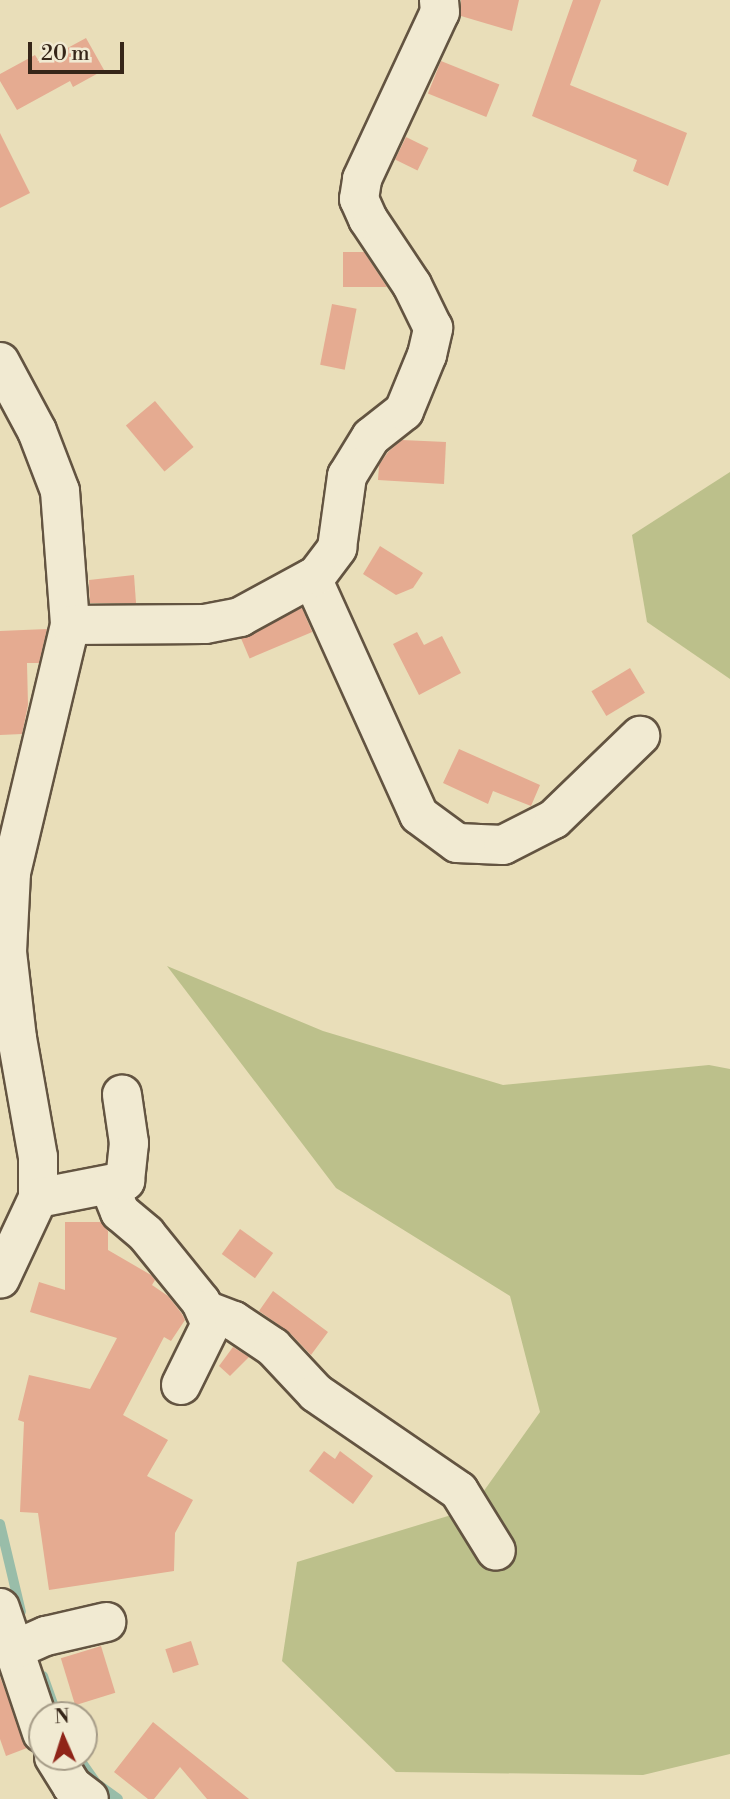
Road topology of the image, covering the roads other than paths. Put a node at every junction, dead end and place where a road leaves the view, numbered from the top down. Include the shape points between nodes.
1 (439, 0) edge
2 (0, 362) edge
3 (312, 578) junction
4 (71, 625) junction
5 (640, 736) dead end
6 (122, 1095) dead end
7 (109, 1185) junction
8 (38, 1198) junction
9 (0, 1279) edge
10 (205, 1310) junction
11 (181, 1385) dead end
12 (496, 1551) dead end
13 (0, 1608) edge
14 (106, 1622) dead end
15 (27, 1644) junction
16 (37, 1701) edge
17 (63, 1771) edge
18 (89, 1799) edge

1 - 3 street via 440,12 362,179 359,199 433,328 404,411 371,437 347,476 337,548
2 - 4 street via 37,431 60,491
3 - 4 street via 240,617 205,624
3 - 5 street via 419,815 457,843 503,845 554,819
4 - 8 street via 11,873 7,952 38,1157
6 - 7 street via 129,1143 125,1181
7 - 8 street
7 - 10 street via 120,1212 146,1234
8 - 9 street
10 - 11 street via 211,1324
10 - 12 street via 234,1321 273,1347 316,1393 459,1491
13 - 15 street
14 - 15 street
15 - 16 street
17 - 18 street

